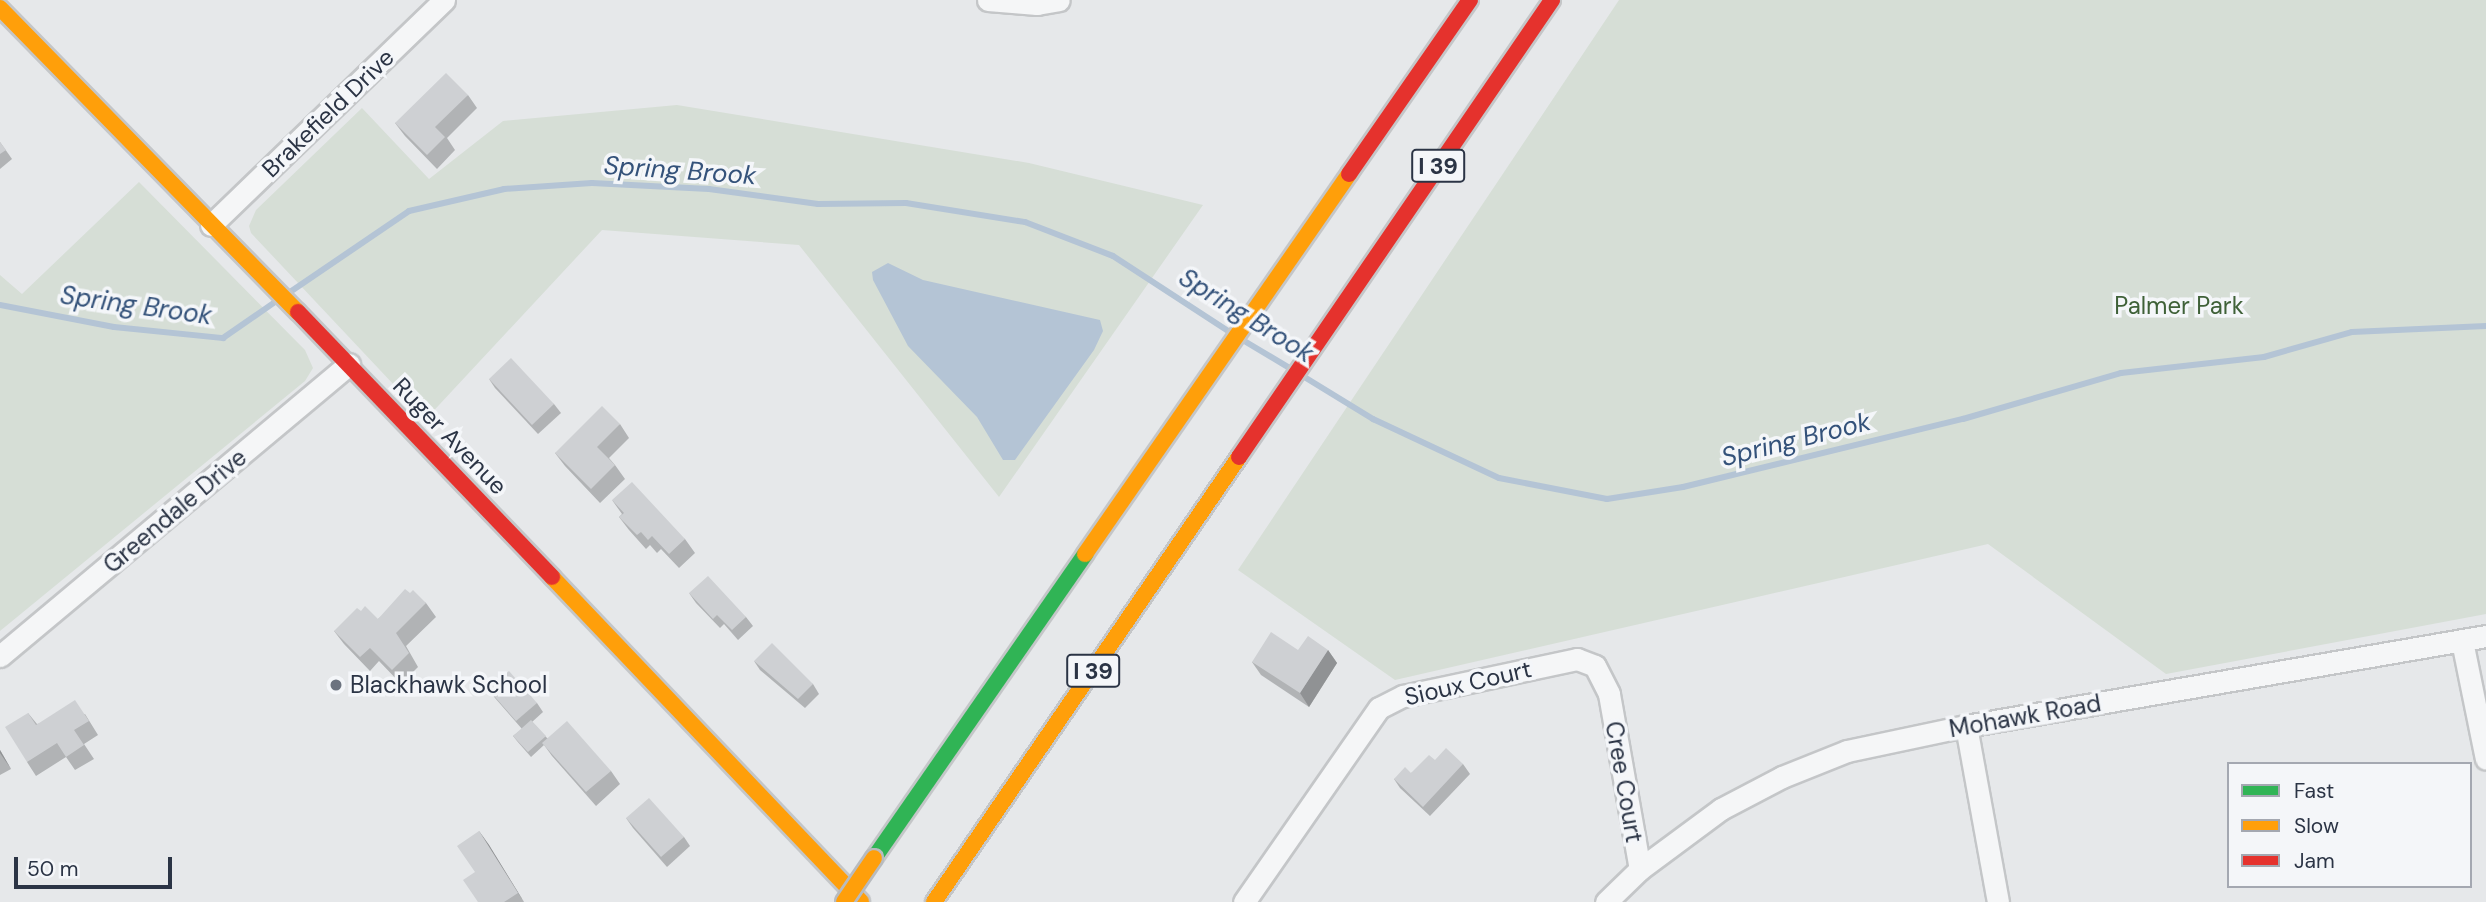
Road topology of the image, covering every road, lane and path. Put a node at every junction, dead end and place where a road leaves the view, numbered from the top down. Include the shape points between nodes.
1 (444, 0) edge
2 (988, 0) edge
3 (1057, 0) edge
4 (1470, 0) edge
5 (1552, 0) edge
6 (0, 8) edge
7 (211, 225) junction
8 (349, 364) junction
9 (2486, 636) edge
10 (2462, 641) junction
11 (0, 656) edge
12 (1609, 694) joint
13 (1966, 726) junction
14 (2486, 759) edge
15 (1640, 869) junction
16 (844, 902) edge
17 (861, 902) edge
18 (934, 902) edge
19 (1244, 902) edge
20 (1606, 902) edge
21 (1998, 902) edge

1 - 7 street, Brakefield Drive
2 - 3 street
4 - 16 main road, I 39, bridge via 1190,397
5 - 18 main road, I 39
6 - 7 main road, Ruger Avenue
7 - 8 main road, Ruger Avenue
8 - 11 street, Greendale Drive
8 - 17 main road, Ruger Avenue
9 - 10 street, Mohawk Road
10 - 13 street, Mohawk Road
10 - 14 street
12 - 15 street, Cree Court
12 - 19 street, Sioux Court via 1595,666 1577,659 1389,702 1364,724
13 - 15 street, Mohawk Road via 1847,751 1782,777 1721,808
13 - 21 street
15 - 20 street, Mohawk Road

